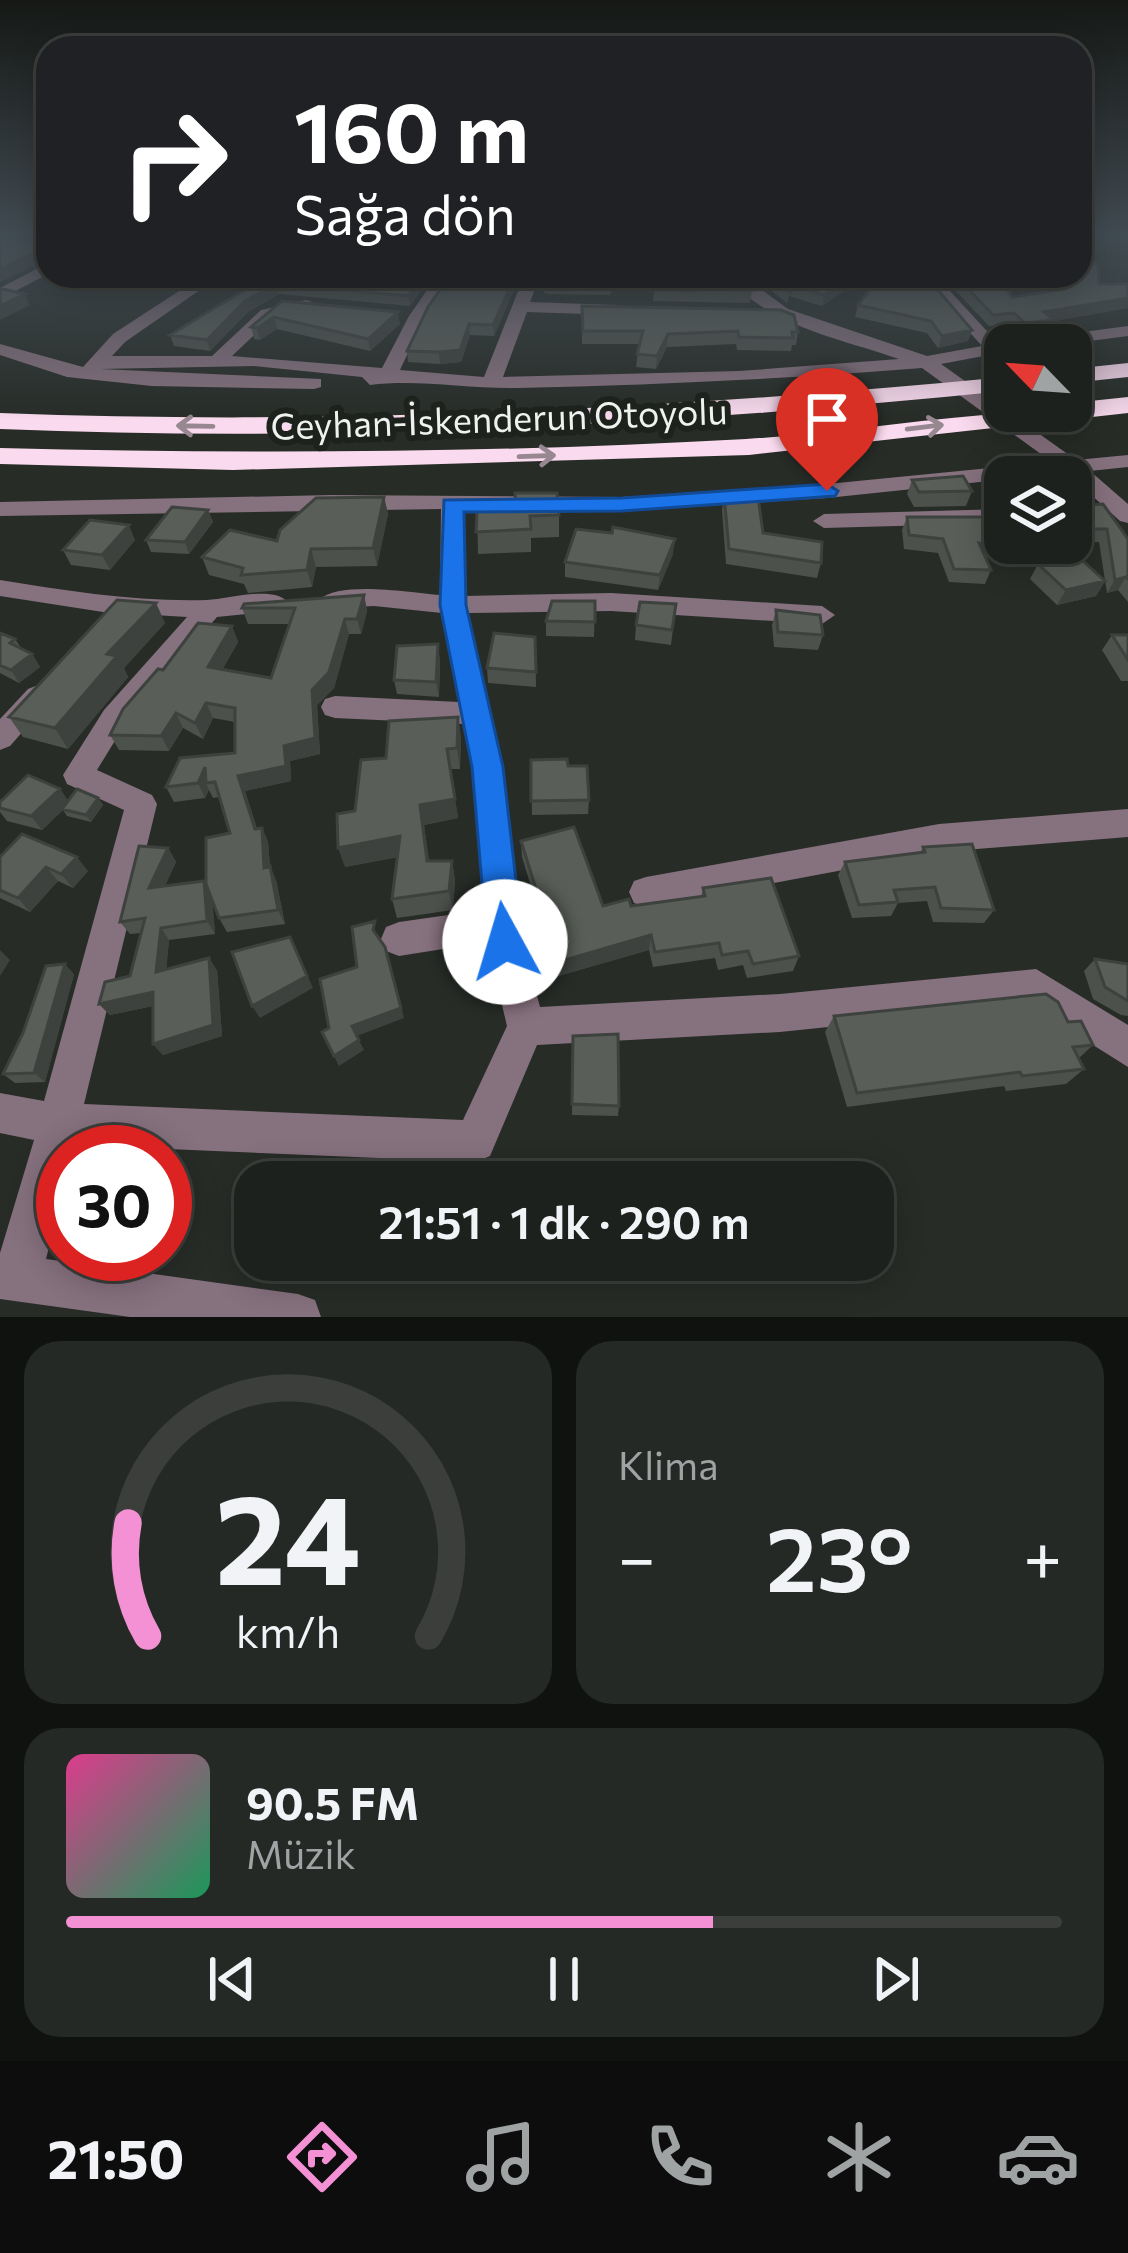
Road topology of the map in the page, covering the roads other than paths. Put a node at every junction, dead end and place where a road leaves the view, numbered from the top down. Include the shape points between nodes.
1 (178, 298) edge
2 (424, 298) edge
3 (522, 298) edge
4 (763, 298) edge
5 (949, 298) edge
6 (319, 306) edge
7 (518, 307) junction
8 (637, 311) edge
9 (745, 313) edge
10 (782, 313) junction
11 (1128, 331) edge
12 (984, 333) edge
13 (1092, 336) edge
14 (0, 349) edge
15 (984, 351) edge
16 (218, 360) junction
17 (926, 362) junction
18 (92, 367) junction
19 (1128, 370) edge
20 (1092, 374) edge
21 (387, 377) junction
22 (492, 382) junction
23 (984, 385) edge
24 (1128, 405) edge
25 (1092, 409) edge
26 (984, 420) edge
27 (0, 421) edge
28 (1057, 456) edge
29 (0, 457) edge
30 (475, 458) junction
31 (1128, 461) edge
32 (1092, 464) edge
33 (0, 467) edge
34 (984, 475) edge
35 (1092, 484) edge
36 (452, 505) junction
37 (0, 509) edge
38 (1092, 509) edge
39 (1122, 510) edge
40 (984, 516) edge
41 (824, 521) dead end
42 (0, 588) edge
43 (453, 605) junction
44 (207, 612) junction
45 (822, 614) edge
46 (58, 673) edge
47 (335, 707) dead end
48 (476, 714) junction
49 (0, 738) edge
50 (1128, 823) edge
51 (646, 892) dead end
52 (503, 922) junction
53 (399, 939) dead end
54 (526, 1027) junction
55 (1128, 1048) edge
56 (0, 1113) edge
57 (60, 1124) junction
58 (10, 1276) edge
59 (274, 1315) edge

1 - 18 street
2 - 21 street via 409,315
3 - 7 street
4 - 10 street
5 - 12 street
6 - 16 street via 281,303
7 - 8 street
7 - 22 street
9 - 10 street
10 - 17 street
11 - 13 street
14 - 18 street via 68,371
15 - 17 street
16 - 18 street
16 - 21 street
17 - 22 street via 739,377
17 - 28 street
18 - 21 street via 276,384
19 - 20 highway
21 - 22 street
23 -> 27 highway, Ceyhan-İskenderun Otoyolu via 476,423
24 - 25 highway, Ceyhan-İskenderun Otoyolu
30 -> 26 highway, Ceyhan-İskenderun Otoyolu via 749,447
29 - 30 highway, Ceyhan-İskenderun Otoyolu
30 - 33 highway
31 - 32 street
34 - 36 street via 622,517
35 - 39 street
36 - 37 street
36 - 43 street
38 - 39 street
40 - 41 street
42 - 44 street via 109,616
43 - 44 street via 374,598
43 - 45 street via 611,602
43 - 48 street
44 - 57 street via 115,718 79,775 141,804
46 - 49 street
47 - 48 street
48 - 52 street
50 - 51 street via 938,838
52 - 53 street
52 - 54 street
54 - 55 street via 1036,987
54 - 57 street via 476,1141
56 - 57 street
57 - 58 street
58 - 59 street

